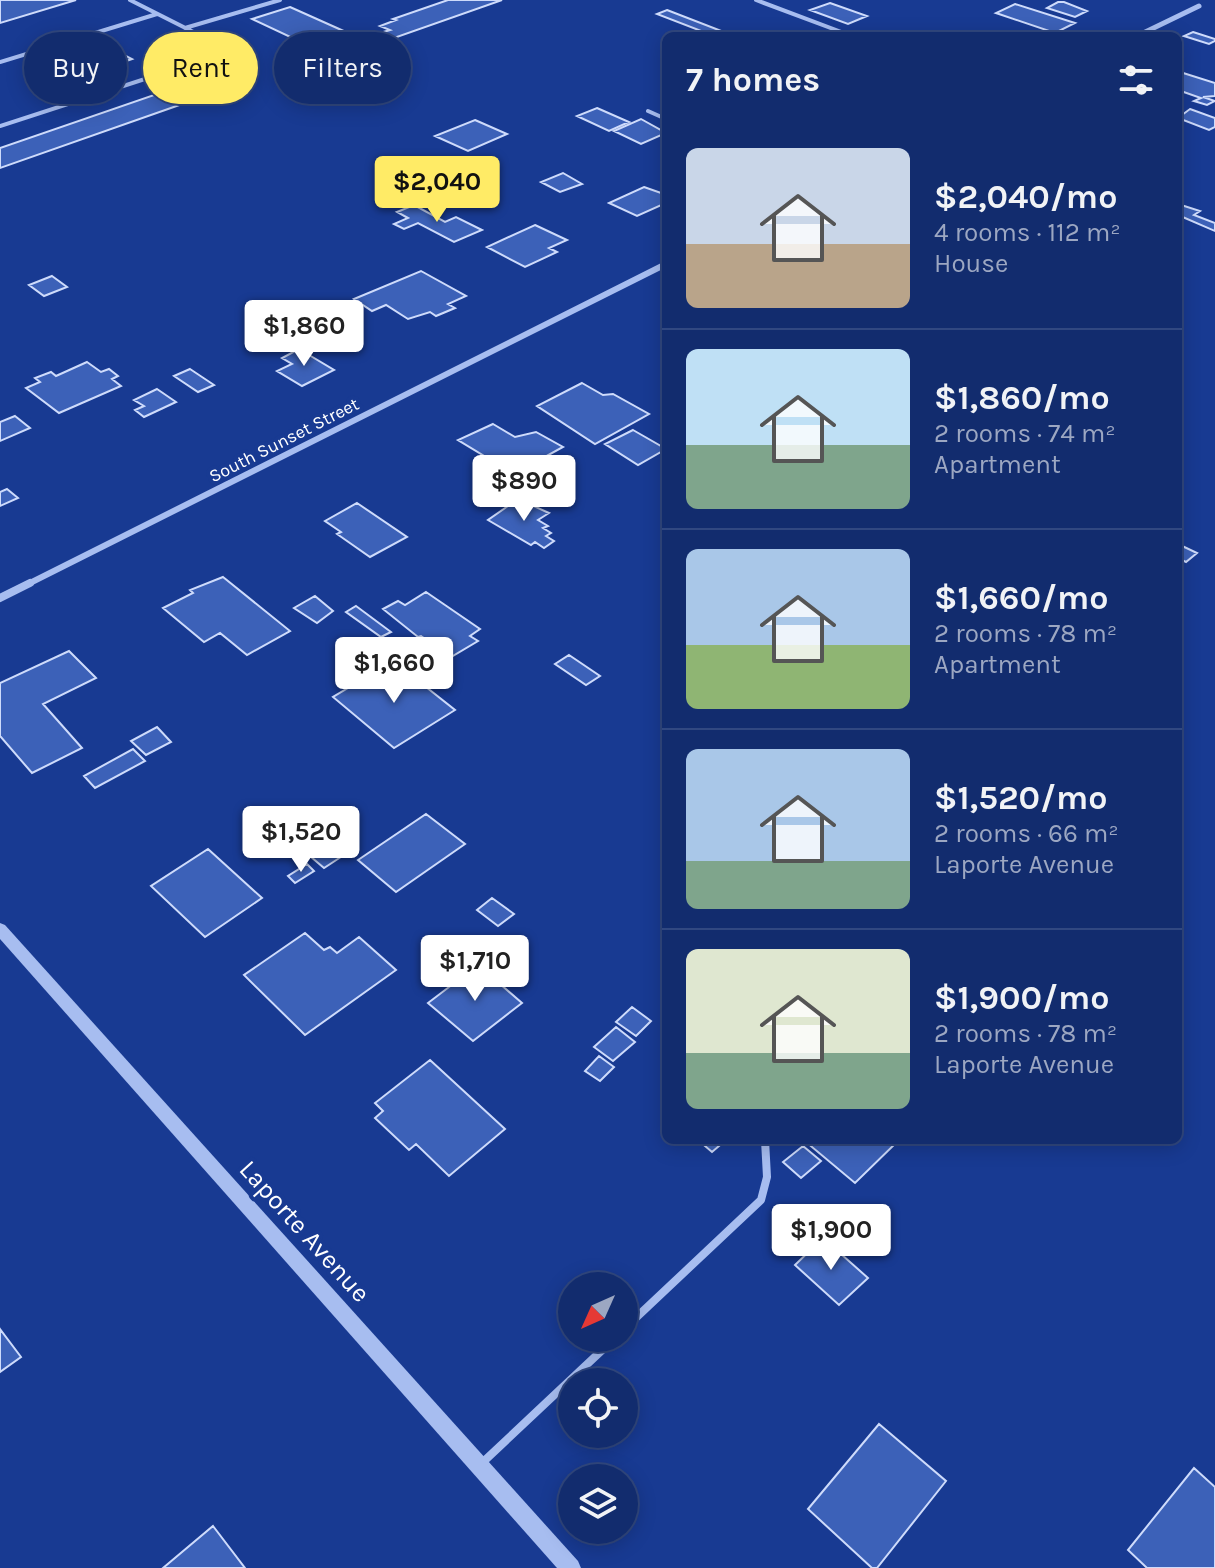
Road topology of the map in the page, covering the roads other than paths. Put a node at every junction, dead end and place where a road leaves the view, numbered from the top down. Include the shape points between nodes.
1 (130, 0) edge
2 (280, 0) edge
3 (756, 0) edge
4 (1199, 6) dead end
5 (157, 14) junction
6 (185, 28) junction
7 (841, 32) edge
8 (1145, 32) edge
9 (0, 62) edge
10 (648, 111) dead end
11 (662, 117) edge
12 (0, 126) edge
13 (662, 266) edge
14 (0, 598) edge
15 (0, 929) edge
16 (765, 1144) edge
17 (638, 1316) edge
18 (600, 1352) edge
19 (480, 1466) junction
20 (571, 1568) edge

1 - 5 lane
2 - 6 lane
3 - 7 lane
4 - 8 street
5 - 6 lane
5 - 9 lane
6 - 12 lane via 231,51
10 - 11 lane
13 - 14 street, South Sunset Street
15 - 19 street, Laporte Avenue
16 - 17 lane via 767,1177 761,1200
18 - 19 lane
19 - 20 street, Laporte Avenue

